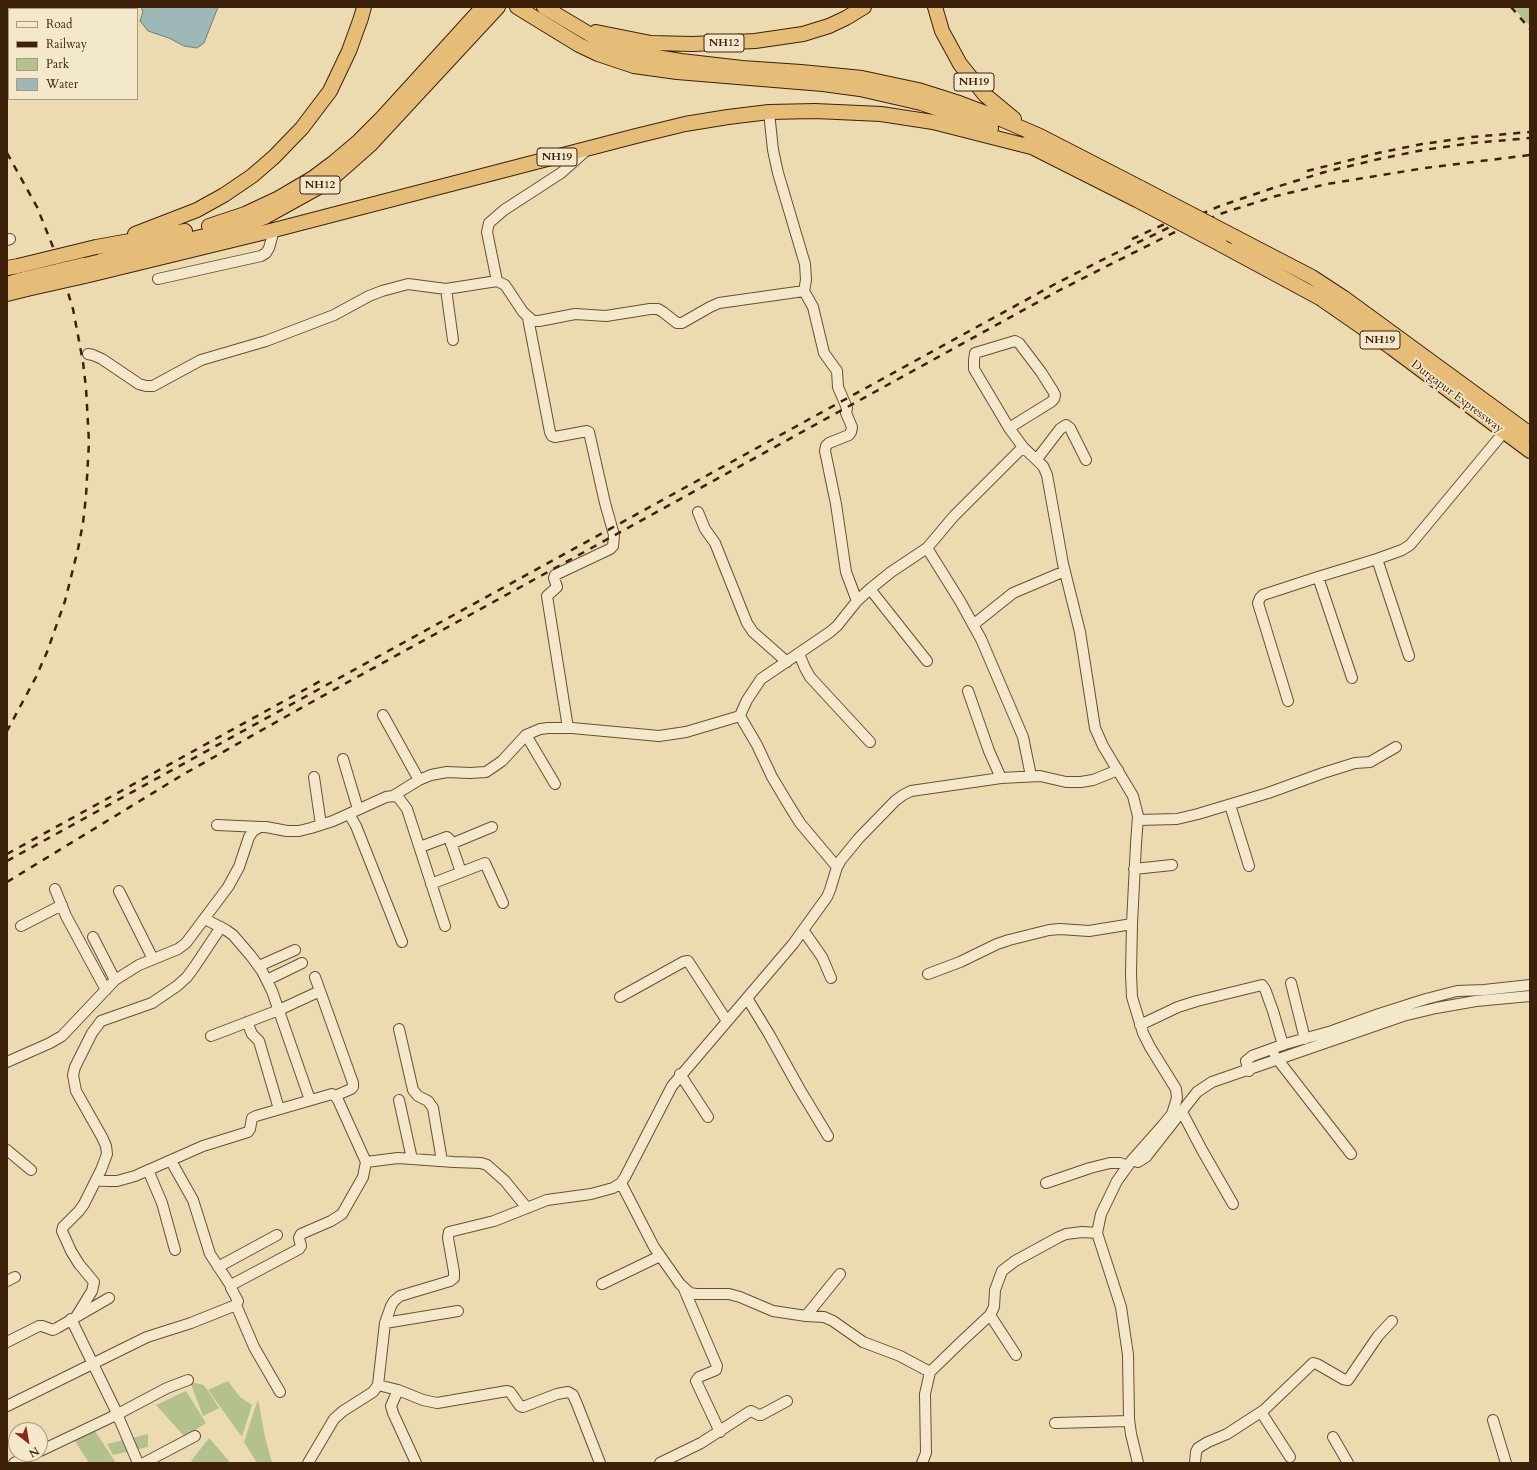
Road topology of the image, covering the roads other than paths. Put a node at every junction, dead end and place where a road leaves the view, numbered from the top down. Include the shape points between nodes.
1 (364, 7) edge
2 (483, 7) edge
3 (498, 7) edge
4 (544, 7) edge
5 (864, 7) edge
6 (936, 7) edge
7 (521, 10) edge
8 (578, 27) junction
9 (769, 112) junction
10 (1037, 142) junction
11 (588, 149) junction
12 (1138, 193) junction
13 (274, 230) junction
14 (96, 247) junction
15 (12, 267) edge
16 (84, 270) junction
17 (158, 279) dead end
18 (497, 281) junction
19 (7, 284) edge
20 (25, 284) junction
21 (446, 289) junction
22 (804, 291) junction
23 (7, 294) edge
24 (528, 318) junction
25 (453, 340) dead end
26 (88, 354) dead end
27 (1008, 428) junction
28 (1504, 432) junction
29 (1530, 434) edge
30 (1530, 451) edge
31 (1030, 453) junction
32 (1086, 460) dead end
33 (698, 512) dead end
34 (930, 552) junction
35 (1377, 559) junction
36 (1065, 572) junction
37 (1318, 577) junction
38 (873, 592) junction
39 (856, 601) junction
40 (973, 625) junction
41 (1409, 656) dead end
42 (802, 661) junction
43 (927, 661) dead end
44 (787, 662) junction
45 (1352, 678) dead end
46 (968, 691) dead end
47 (1288, 701) dead end
48 (383, 715) dead end
49 (743, 720) junction
50 (568, 728) junction
51 (528, 738) junction
52 (870, 742) dead end
53 (1396, 747) dead end
54 (343, 759) dead end
55 (1118, 770) junction
56 (1031, 776) junction
57 (314, 777) dead end
58 (1001, 778) junction
59 (419, 780) junction
60 (555, 784) dead end
61 (398, 798) junction
62 (1230, 804) junction
63 (354, 817) junction
64 (1138, 820) junction
65 (217, 825) dead end
66 (321, 825) junction
67 (260, 827) junction
68 (492, 827) dead end
69 (451, 844) junction
70 (420, 847) junction
71 (1172, 864) dead end
72 (1249, 866) dead end
73 (837, 867) junction
74 (1134, 869) junction
75 (461, 872) junction
76 (431, 884) junction
77 (55, 889) dead end
78 (119, 890) dead end
79 (503, 903) dead end
80 (62, 905) junction
81 (212, 922) junction
82 (1132, 924) junction
83 (21, 926) dead end
84 (445, 926) dead end
85 (803, 930) junction
86 (93, 937) dead end
87 (402, 942) dead end
88 (295, 950) dead end
89 (153, 959) junction
90 (302, 963) dead end
91 (259, 966) junction
92 (928, 974) dead end
93 (315, 977) dead end
94 (831, 978) dead end
95 (115, 980) junction
96 (267, 980) junction
97 (1291, 984) dead end
98 (1530, 985) edge
99 (106, 990) junction
100 (320, 991) junction
101 (620, 996) dead end
102 (1530, 996) edge
103 (748, 998) junction
104 (278, 1010) junction
105 (727, 1021) junction
106 (247, 1022) junction
107 (1140, 1025) junction
108 (399, 1029) dead end
109 (211, 1036) dead end
110 (1305, 1038) junction
111 (1283, 1045) junction
112 (1270, 1050) junction
113 (1278, 1060) junction
114 (7, 1062) edge
115 (1249, 1071) junction
116 (680, 1074) junction
117 (335, 1096) junction
118 (310, 1100) junction
119 (398, 1100) dead end
120 (279, 1109) junction
121 (1182, 1112) junction
122 (708, 1117) dead end
123 (828, 1136) dead end
124 (7, 1150) edge
125 (1351, 1154) dead end
126 (412, 1159) junction
127 (173, 1160) junction
128 (442, 1161) junction
129 (366, 1162) junction
130 (1130, 1163) junction
131 (31, 1170) dead end
132 (148, 1170) junction
133 (96, 1180) junction
134 (621, 1182) junction
135 (1046, 1183) dead end
136 (1233, 1204) dead end
137 (527, 1208) junction
138 (1097, 1233) junction
139 (277, 1235) dead end
140 (175, 1250) dead end
141 (660, 1256) junction
142 (218, 1267) junction
143 (840, 1274) dead end
144 (602, 1284) dead end
145 (231, 1286) junction
146 (684, 1289) junction
147 (109, 1298) dead end
148 (236, 1305) junction
149 (458, 1311) dead end
150 (990, 1315) junction
151 (806, 1316) junction
152 (74, 1318) junction
153 (1392, 1321) dead end
154 (385, 1323) junction
155 (7, 1342) edge
156 (1016, 1355) dead end
157 (93, 1364) junction
158 (930, 1372) junction
159 (188, 1380) dead end
160 (378, 1385) junction
161 (398, 1390) junction
162 (280, 1392) dead end
163 (787, 1401) dead end
164 (7, 1406) edge
165 (1261, 1412) junction
166 (118, 1414) junction
167 (1129, 1420) junction
168 (1493, 1420) dead end
169 (1055, 1424) dead end
170 (720, 1432) junction
171 (195, 1436) dead end
172 (1333, 1437) dead end
173 (48, 1447) edge
174 (1290, 1458) dead end
175 (138, 1463) edge
176 (144, 1463) edge
177 (308, 1463) edge
178 (416, 1463) edge
179 (600, 1463) edge
180 (660, 1463) edge
181 (922, 1463) edge
182 (1138, 1463) edge
183 (1195, 1463) edge
184 (1348, 1463) edge
185 (1506, 1463) edge

1 - 14 highway via 349,51 330,91 302,128 274,157 252,176 197,210
2 - 14 highway via 359,141 302,185 245,214 214,225
3 - 16 highway, NH12 via 370,145 318,187 264,217 242,226
4 - 8 highway, NH19
5 - 8 highway, NH12 via 822,28 789,37 755,41 651,43 605,35
6 - 10 highway, NH19 via 942,31 972,80
7 - 10 highway, NH19 via 579,45 628,64 678,72 823,84 889,95
8 - 10 highway, NH19 via 615,48 656,58 742,68 840,75 889,84 959,103 996,117
9 - 10 highway, NH19 via 849,112 907,117
9 - 11 highway, NH19 via 685,124
9 - 22 street via 778,173 805,264
10 - 12 highway, NH19
11 - 13 highway, NH19
11 - 18 street via 561,173 504,210 490,223 487,232
12 - 28 highway, Durgapur Expressway / NH19, bridge via 1220,244 1320,298
12 - 29 highway, Durgapur Expressway / NH19, bridge via 1312,277
13 - 16 highway, NH19
13 - 17 street via 269,248 261,256
14 - 15 highway, bridge
16 - 20 highway, NH19, bridge
18 - 21 street
18 - 24 street via 510,290
19 - 20 highway
20 - 23 highway, NH19
21 - 25 street
21 - 26 street via 408,284 382,291 334,315 273,339 200,360 153,386 139,384 102,359
22 - 24 street via 719,303 682,323 677,323 658,309 606,316 575,314 539,321
22 - 39 street via 813,307 824,354 837,371 838,387 852,427 849,435 829,443 825,452 846,572
24 - 50 street via 550,432 555,437 589,432 614,535 613,546 610,549 555,575 557,588 547,596
27 - 27 street via 977,375 974,360 975,353 1015,341 1041,372 1055,395 1051,402
27 - 31 street
28 - 30 highway, Durgapur Expressway / NH19
28 - 35 street via 1410,545
31 - 32 street via 1066,425
31 - 34 street via 954,516
31 - 36 street via 1043,466 1047,475
33 - 44 street via 705,529 715,543 747,624
34 - 38 street via 891,572
34 - 40 street
35 - 37 street
35 - 41 street
36 - 40 street via 1013,593
36 - 55 street via 1080,632 1095,728
37 - 45 street
37 - 47 street via 1263,595 1258,603
38 - 39 street
38 - 43 street
39 - 42 street via 837,626 821,639
40 - 56 street via 1019,726
42 - 44 street
42 - 52 street via 810,676
44 - 49 street via 761,679 747,700
46 - 58 street via 990,755
48 - 59 street
49 - 50 street via 659,736
49 - 73 street via 779,790 800,823
50 - 51 street via 540,729
51 - 59 street via 486,772 439,773
51 - 60 street
53 - 62 street via 1370,762 1349,765
54 - 63 street
55 - 56 street via 1081,782
55 - 64 street via 1133,796
56 - 58 street
57 - 66 street
58 - 73 street via 927,788 903,795 859,838
59 - 61 street
61 - 63 street via 386,797
61 - 70 street via 407,809
62 - 64 street via 1186,817
62 - 72 street
63 - 66 street
63 - 87 street
64 - 74 street
65 - 67 street
66 - 67 street via 299,831
67 - 81 street via 249,837 237,870
68 - 69 street
69 - 70 street via 447,837
69 - 75 street
70 - 76 street
71 - 74 street
73 - 85 street via 830,890
74 - 82 street
75 - 76 street
75 - 79 street via 486,863
76 - 84 street
77 - 80 street
78 - 89 street
80 - 83 street
80 - 99 street
81 - 89 street via 178,949
81 - 91 street via 233,936
81 - 133 street via 195,966 187,977 152,1003 101,1021 75,1067 74,1083 79,1098 106,1146 107,1154
82 - 92 street via 1089,931 1049,930 997,944
82 - 107 street via 1132,997
85 - 94 street via 822,957
85 - 103 street
86 - 95 street
88 - 91 street
89 - 95 street
90 - 96 street
91 - 96 street
93 - 100 street
95 - 99 street
96 - 104 street
97 - 110 street
98 - 110 street via 1448,993
99 - 114 street via 62,1036
100 - 104 street
100 - 117 street via 353,1082 352,1089
101 - 105 street via 688,961
102 - 113 street via 1476,1001 1403,1016
103 - 105 street
103 - 123 street
104 - 106 street
104 - 118 street
105 - 116 street
106 - 109 street
106 - 120 street via 259,1042
107 - 111 street via 1178,1007 1262,985
107 - 130 street via 1150,1047 1176,1089 1177,1098 1172,1114
108 - 128 street via 413,1090 433,1108
110 - 111 street
111 - 112 street
112 - 113 street
112 - 115 street via 1247,1059
113 - 115 street
113 - 125 street
115 - 121 street via 1205,1086 1197,1092
116 - 122 street
116 - 134 street
117 - 118 street via 332,1094
117 - 129 street
118 - 120 street
119 - 126 street
120 - 127 street via 252,1118 248,1132 196,1149
121 - 130 street via 1146,1157
121 - 136 street
124 - 131 street
126 - 128 street
126 - 129 street via 386,1158
127 - 132 street
127 - 142 street via 193,1200 207,1247
128 - 137 street via 487,1165 505,1181
129 - 145 street via 363,1177 342,1214 300,1234 299,1249
130 - 135 street via 1110,1163
130 - 138 street via 1117,1181 1101,1214
132 - 133 street via 117,1180
132 - 140 street via 162,1203
133 - 152 street via 79,1211 63,1226 62,1231 79,1264 94,1282 92,1291
134 - 137 street via 613,1188 547,1200
134 - 141 street
137 - 154 street via 494,1221 449,1232 454,1278 400,1296 390,1306
138 - 150 street via 1066,1234 1038,1247 1006,1267 999,1275 994,1307
138 - 167 street via 1121,1307 1128,1355
139 - 142 street
141 - 144 street
141 - 146 street
142 - 145 street
143 - 151 street
145 - 148 street via 238,1301
146 - 151 street via 696,1294 729,1294 773,1311
146 - 170 street via 717,1366 716,1370 699,1377 696,1381
147 - 152 street
148 - 157 street via 147,1337
148 - 162 street via 254,1347
149 - 154 street
150 - 156 street
150 - 158 street
151 - 158 street via 824,1317 834,1321 863,1342 900,1356
152 - 155 street via 53,1330 39,1326
152 - 157 street
153 - 165 street via 1378,1336 1348,1380 1313,1364
154 - 160 street
157 - 164 street
157 - 166 street
158 - 181 street via 925,1394 926,1453
159 - 166 street
160 - 161 street
160 - 177 street via 373,1392 334,1419
161 - 178 street via 391,1406
161 - 179 street via 437,1403 507,1391 523,1407 568,1392 577,1404
163 - 170 street via 761,1415 751,1411
165 - 174 street
165 - 183 street via 1198,1448
166 - 173 street
166 - 175 street
167 - 169 street
167 - 182 street
168 - 185 street
170 - 180 street
171 - 176 street
172 - 184 street

